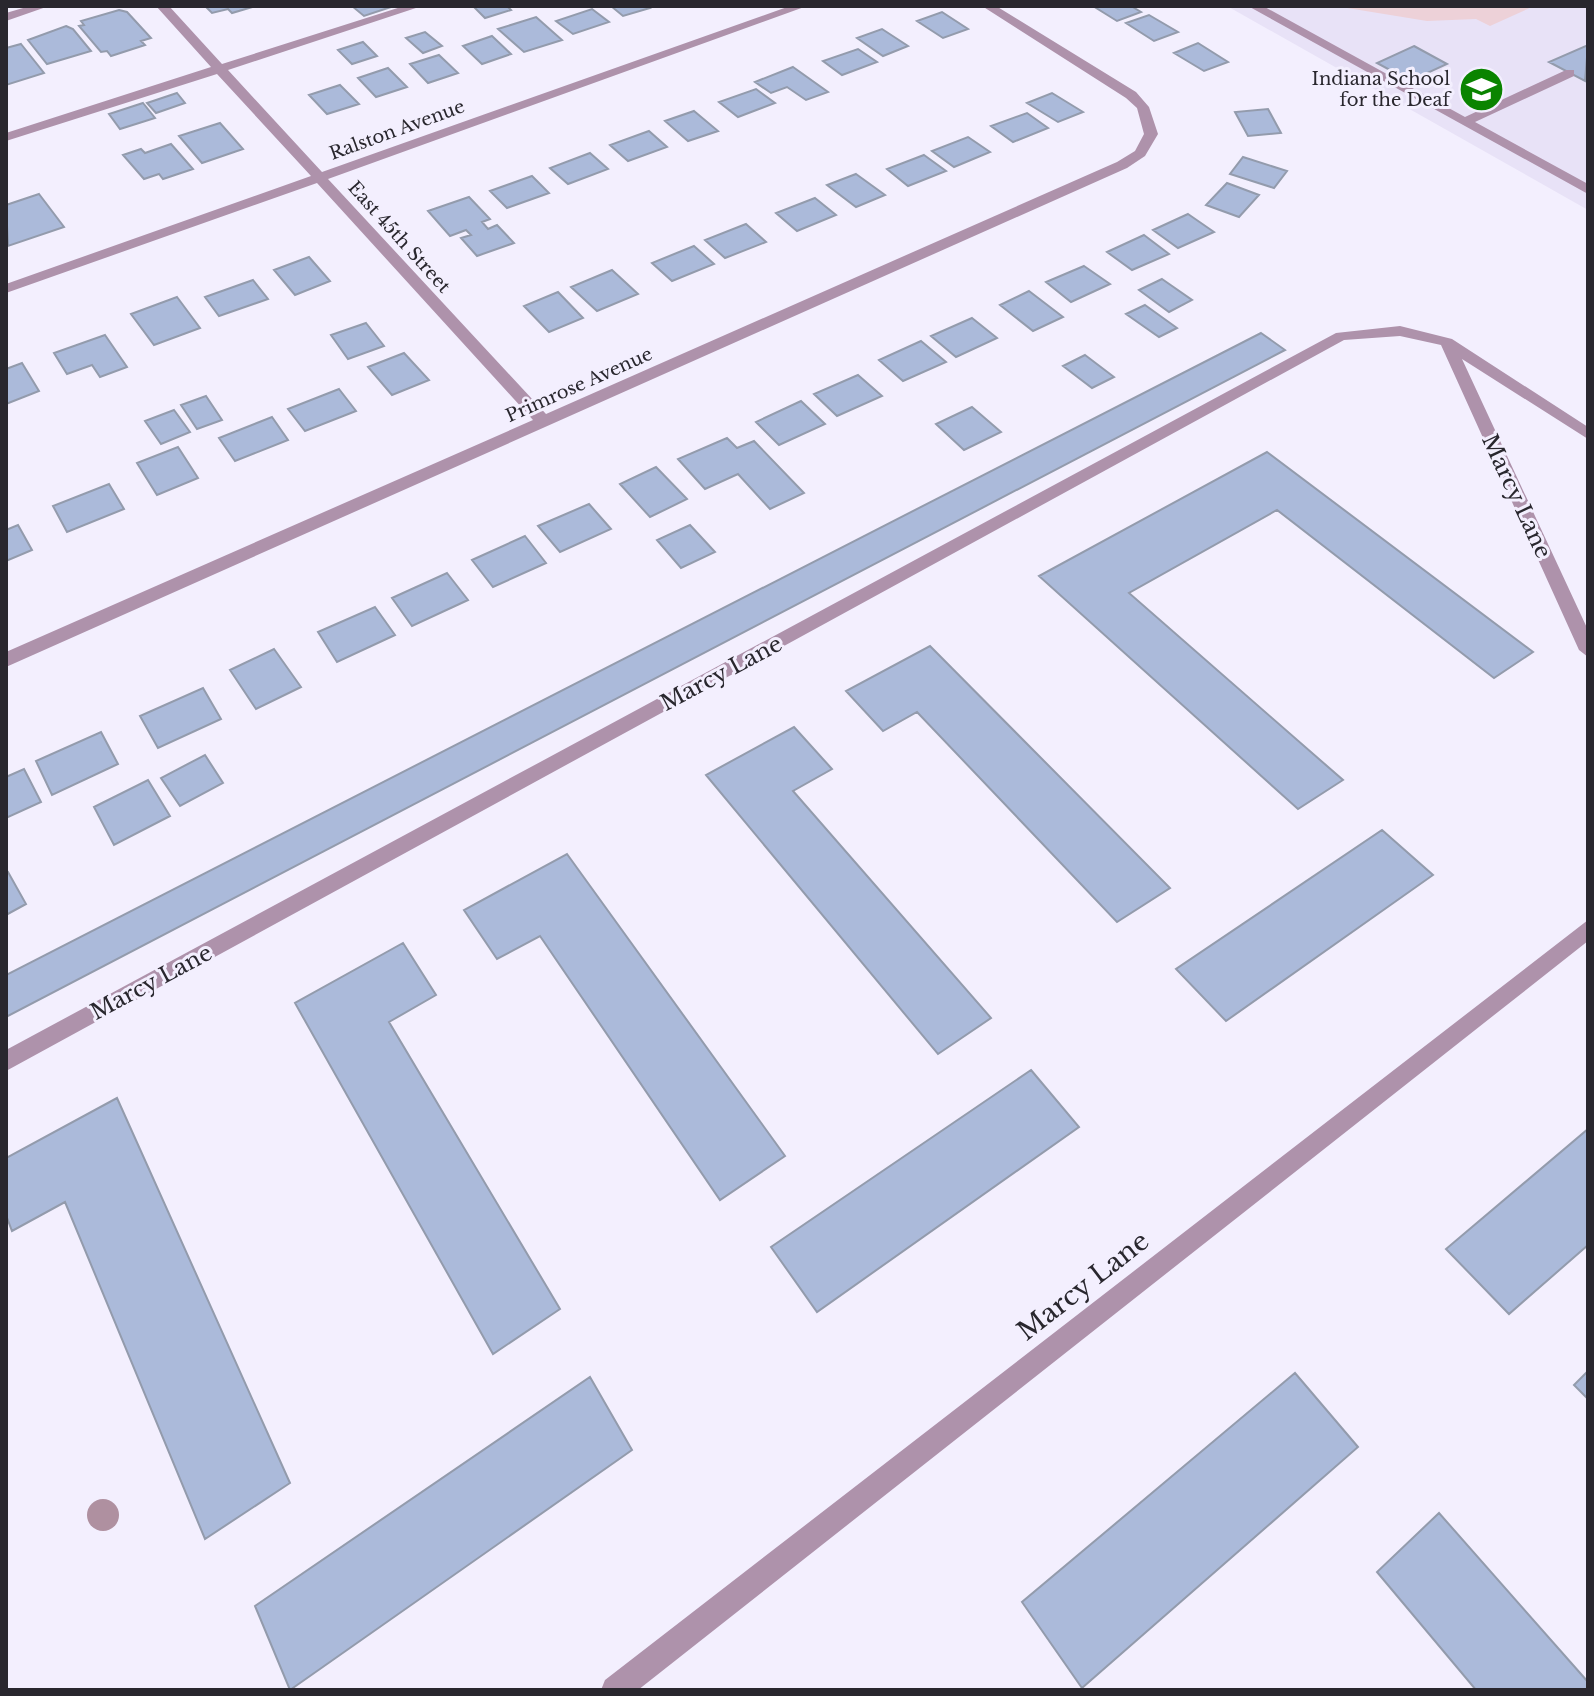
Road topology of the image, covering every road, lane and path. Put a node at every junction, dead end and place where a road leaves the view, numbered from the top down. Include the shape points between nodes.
1 (43, 6) edge
2 (162, 6) edge
3 (416, 6) edge
4 (801, 6) edge
5 (988, 6) edge
6 (1254, 6) edge
7 (6, 17) edge
8 (220, 68) junction
9 (1570, 73) dead end
10 (1465, 122) junction
11 (6, 137) edge
12 (320, 177) junction
13 (1588, 190) edge
14 (6, 289) edge
15 (1447, 342) junction
16 (544, 422) junction
17 (1588, 434) edge
18 (1588, 650) edge
19 (6, 660) edge
20 (1588, 929) edge
21 (6, 1061) edge
22 (615, 1690) edge

1 - 7 street
2 - 8 street, East 45th Street
3 - 8 street
4 - 12 street, Ralston Avenue
5 - 16 street, Primrose Avenue via 1131,95 1143,107 1150,128 1145,147 1122,165
6 - 10 street
8 - 11 street
8 - 12 street, East 45th Street
9 - 10 street
10 - 13 street
12 - 14 street, Ralston Avenue
12 - 16 street, East 45th Street
15 - 17 street, Marcy Lane
15 - 18 street, Marcy Lane
15 - 21 street, Marcy Lane via 1400,331 1341,336
16 - 19 street, Primrose Avenue
20 - 22 street, Marcy Lane

